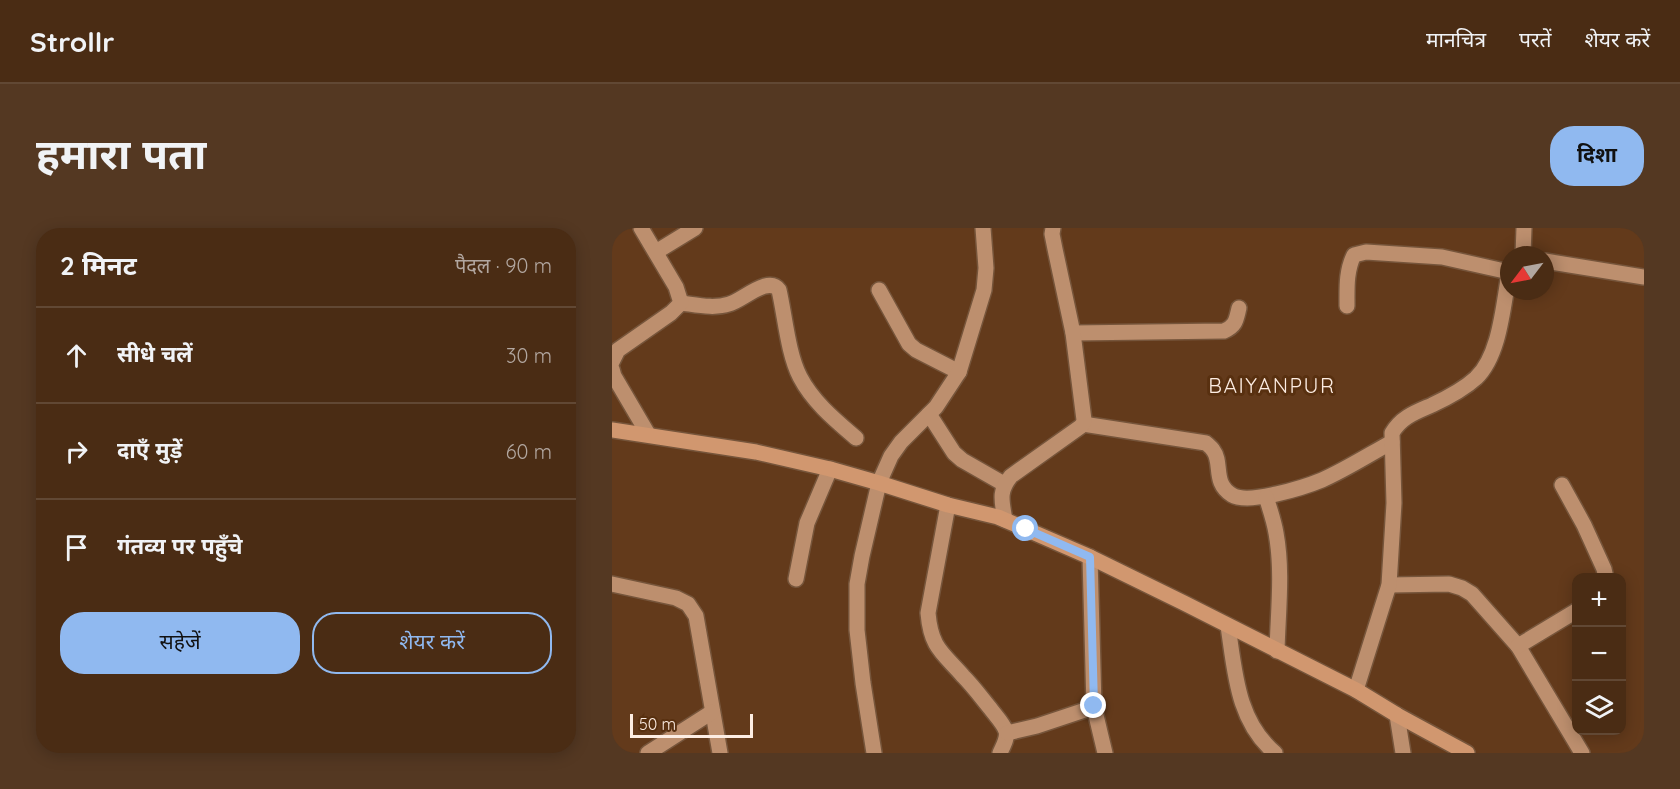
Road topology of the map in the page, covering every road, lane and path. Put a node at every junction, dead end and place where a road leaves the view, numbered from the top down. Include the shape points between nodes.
1 (641, 228) edge
2 (695, 228) edge
3 (983, 228) edge
4 (1053, 228) edge
5 (1524, 228) edge
6 (1523, 246) edge
7 (656, 252) junction
8 (1554, 262) edge
9 (1500, 271) edge
10 (1644, 277) edge
11 (879, 290) dead end
12 (1504, 300) edge
13 (681, 303) junction
14 (1347, 306) dead end
15 (1239, 308) dead end
16 (1073, 333) junction
17 (612, 362) edge
18 (612, 369) edge
19 (959, 372) junction
20 (929, 414) junction
21 (1083, 424) junction
22 (612, 430) edge
23 (648, 434) junction
24 (856, 438) dead end
25 (1392, 442) junction
26 (830, 470) junction
27 (879, 483) junction
28 (1004, 484) junction
29 (1562, 485) dead end
30 (1266, 496) junction
31 (948, 505) junction
32 (1005, 520) junction
33 (1090, 557) junction
34 (1605, 573) edge
35 (796, 579) dead end
36 (612, 584) edge
37 (1389, 585) junction
38 (1572, 613) edge
39 (1228, 626) junction
40 (1518, 646) junction
41 (1277, 651) junction
42 (1356, 690) junction
43 (1094, 706) junction
44 (712, 712) junction
45 (1397, 715) junction
46 (1006, 733) junction
47 (648, 753) edge
48 (720, 753) edge
49 (874, 753) edge
50 (1000, 753) edge
51 (1105, 753) edge
52 (1275, 753) edge
53 (1403, 753) edge
54 (1467, 753) edge
55 (1582, 753) edge

1 - 7 street
2 - 7 street
3 - 19 street via 984,290
4 - 16 street
5 - 6 street
7 - 13 street
8 - 10 street
9 - 14 street via 1442,257 1366,252 1354,255 1349,264
11 - 19 street via 909,344
12 - 25 street via 1498,336 1481,373 1456,392 1406,417 1397,424
13 - 17 street via 618,350
13 - 24 street via 730,304 765,286 777,286 800,376 827,413
15 - 16 street via 1232,327 1224,331
16 - 21 street
18 - 23 street
19 - 20 street
20 - 27 street via 901,442
20 - 28 street via 954,453
21 - 28 street
21 - 30 street via 1206,443 1214,450 1224,488 1233,496
22 - 23 main road
23 - 26 main road via 756,452
25 - 30 street via 1322,480
25 - 37 street via 1394,503
26 - 27 main road
26 - 35 street via 807,523
27 - 31 main road
27 - 49 street via 862,556 856,606
28 - 32 street via 1001,493
29 - 34 street
30 - 41 street via 1279,553
31 - 32 main road
31 - 46 street via 928,613 929,627 943,656 969,682
32 - 33 main road
33 - 39 main road
33 - 43 street
36 - 44 street via 688,604 696,616
37 - 40 street via 1449,584 1462,588 1472,594
37 - 42 street
38 - 40 street
39 - 41 main road
39 - 52 street via 1246,716 1262,743
40 - 55 street
41 - 42 main road
42 - 45 main road
43 - 46 street
43 - 51 street
44 - 47 street
44 - 48 street
45 - 53 street
45 - 54 main road
46 - 50 street

